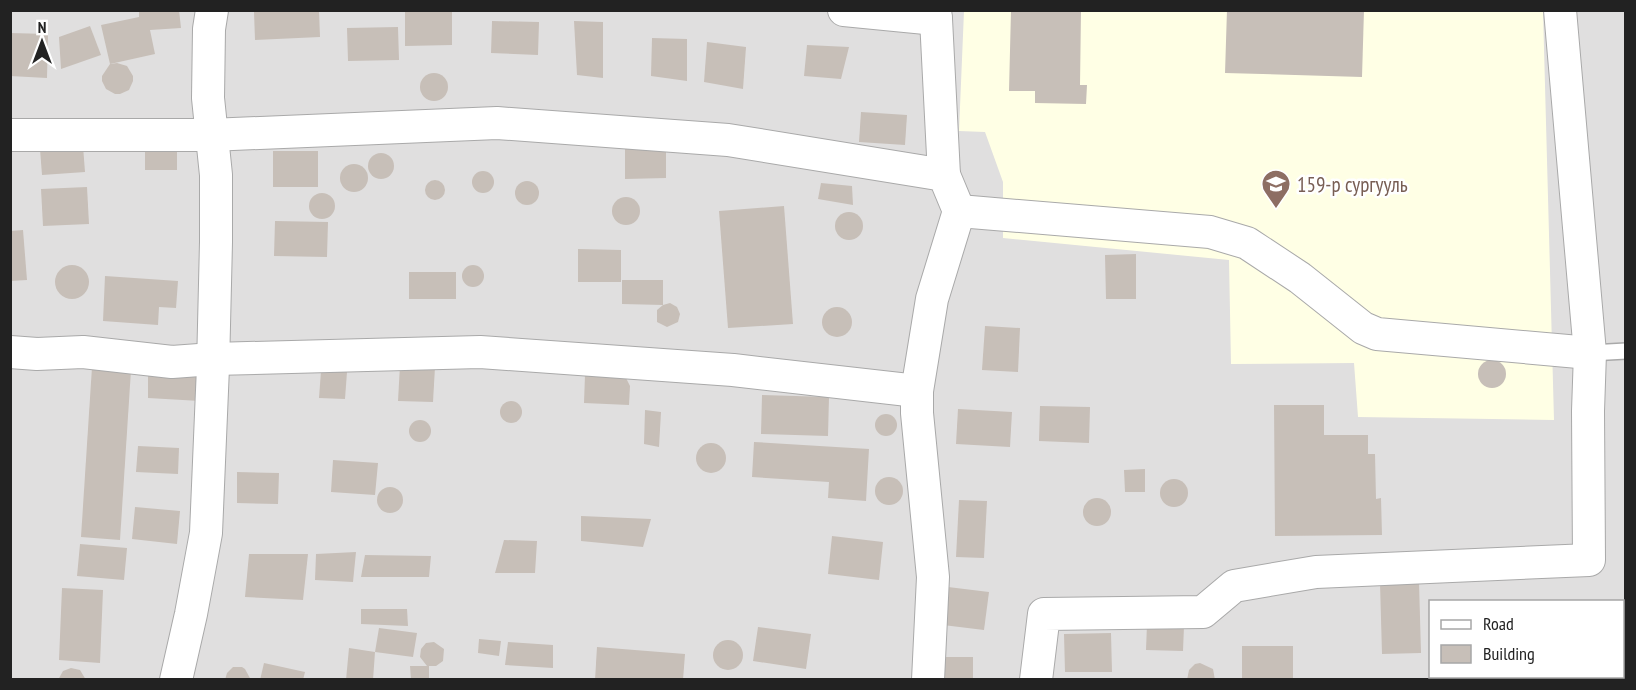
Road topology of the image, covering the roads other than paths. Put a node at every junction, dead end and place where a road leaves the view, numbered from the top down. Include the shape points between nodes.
1 (212, 10) edge
2 (844, 10) edge
3 (1560, 10) edge
4 (935, 15) edge
5 (10, 135) edge
6 (212, 135) junction
7 (944, 175) junction
8 (959, 211) junction
9 (1626, 351) edge
10 (10, 352) edge
11 (1590, 353) junction
12 (213, 359) junction
13 (917, 392) junction
14 (176, 680) edge
15 (928, 680) edge
16 (1036, 680) edge

1 - 6 street via 208,98
2 - 4 street
3 - 11 street
4 - 7 street
5 - 6 street
6 - 7 street via 497,123 728,140
6 - 12 street via 216,175
7 - 8 street
8 - 11 street via 1210,232 1247,243 1300,278 1363,328 1377,334
8 - 13 street via 932,299
9 - 11 lane
10 - 12 street via 83,352 172,362
11 - 16 street via 1589,560 1316,572 1234,586 1203,612 1044,614
12 - 13 street via 480,352 733,370
12 - 14 street via 206,533
13 - 15 street via 933,577

